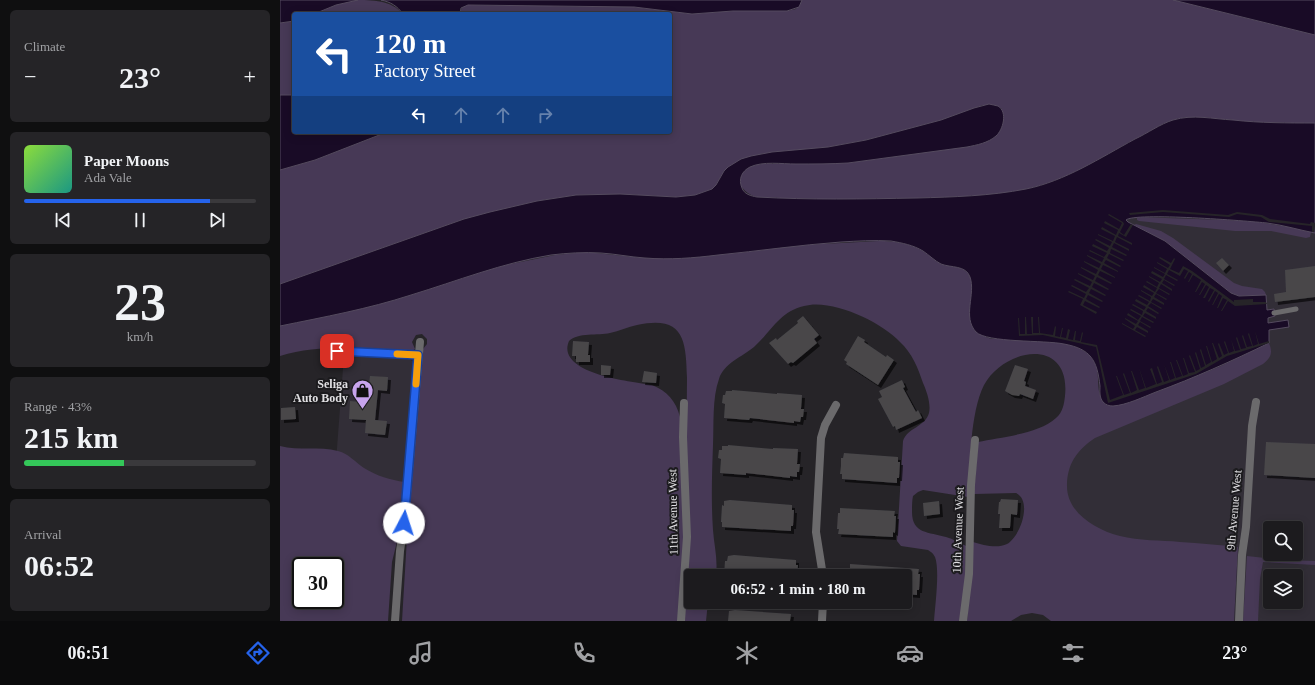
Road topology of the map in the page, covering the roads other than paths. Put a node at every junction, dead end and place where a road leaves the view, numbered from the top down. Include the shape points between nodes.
1 (1296, 309) dead end
2 (1274, 313) dead end
3 (420, 342) dead end
4 (337, 351) dead end
5 (418, 355) junction
6 (1256, 402) dead end
7 (684, 403) dead end
8 (836, 405) dead end
9 (975, 440) dead end
10 (822, 569) edge
11 (823, 609) edge
12 (395, 621) edge
13 (681, 621) edge
14 (822, 621) edge
15 (963, 621) edge
16 (1239, 621) edge

1 - 2 lane
3 - 5 street
4 - 5 street
5 - 12 street
6 - 16 street, 9th Avenue West via 1252,426
7 - 13 street, 11th Avenue West via 687,537
8 - 10 street via 824,427 821,446 816,532
9 - 15 street, 10th Avenue West via 969,574
11 - 14 street

